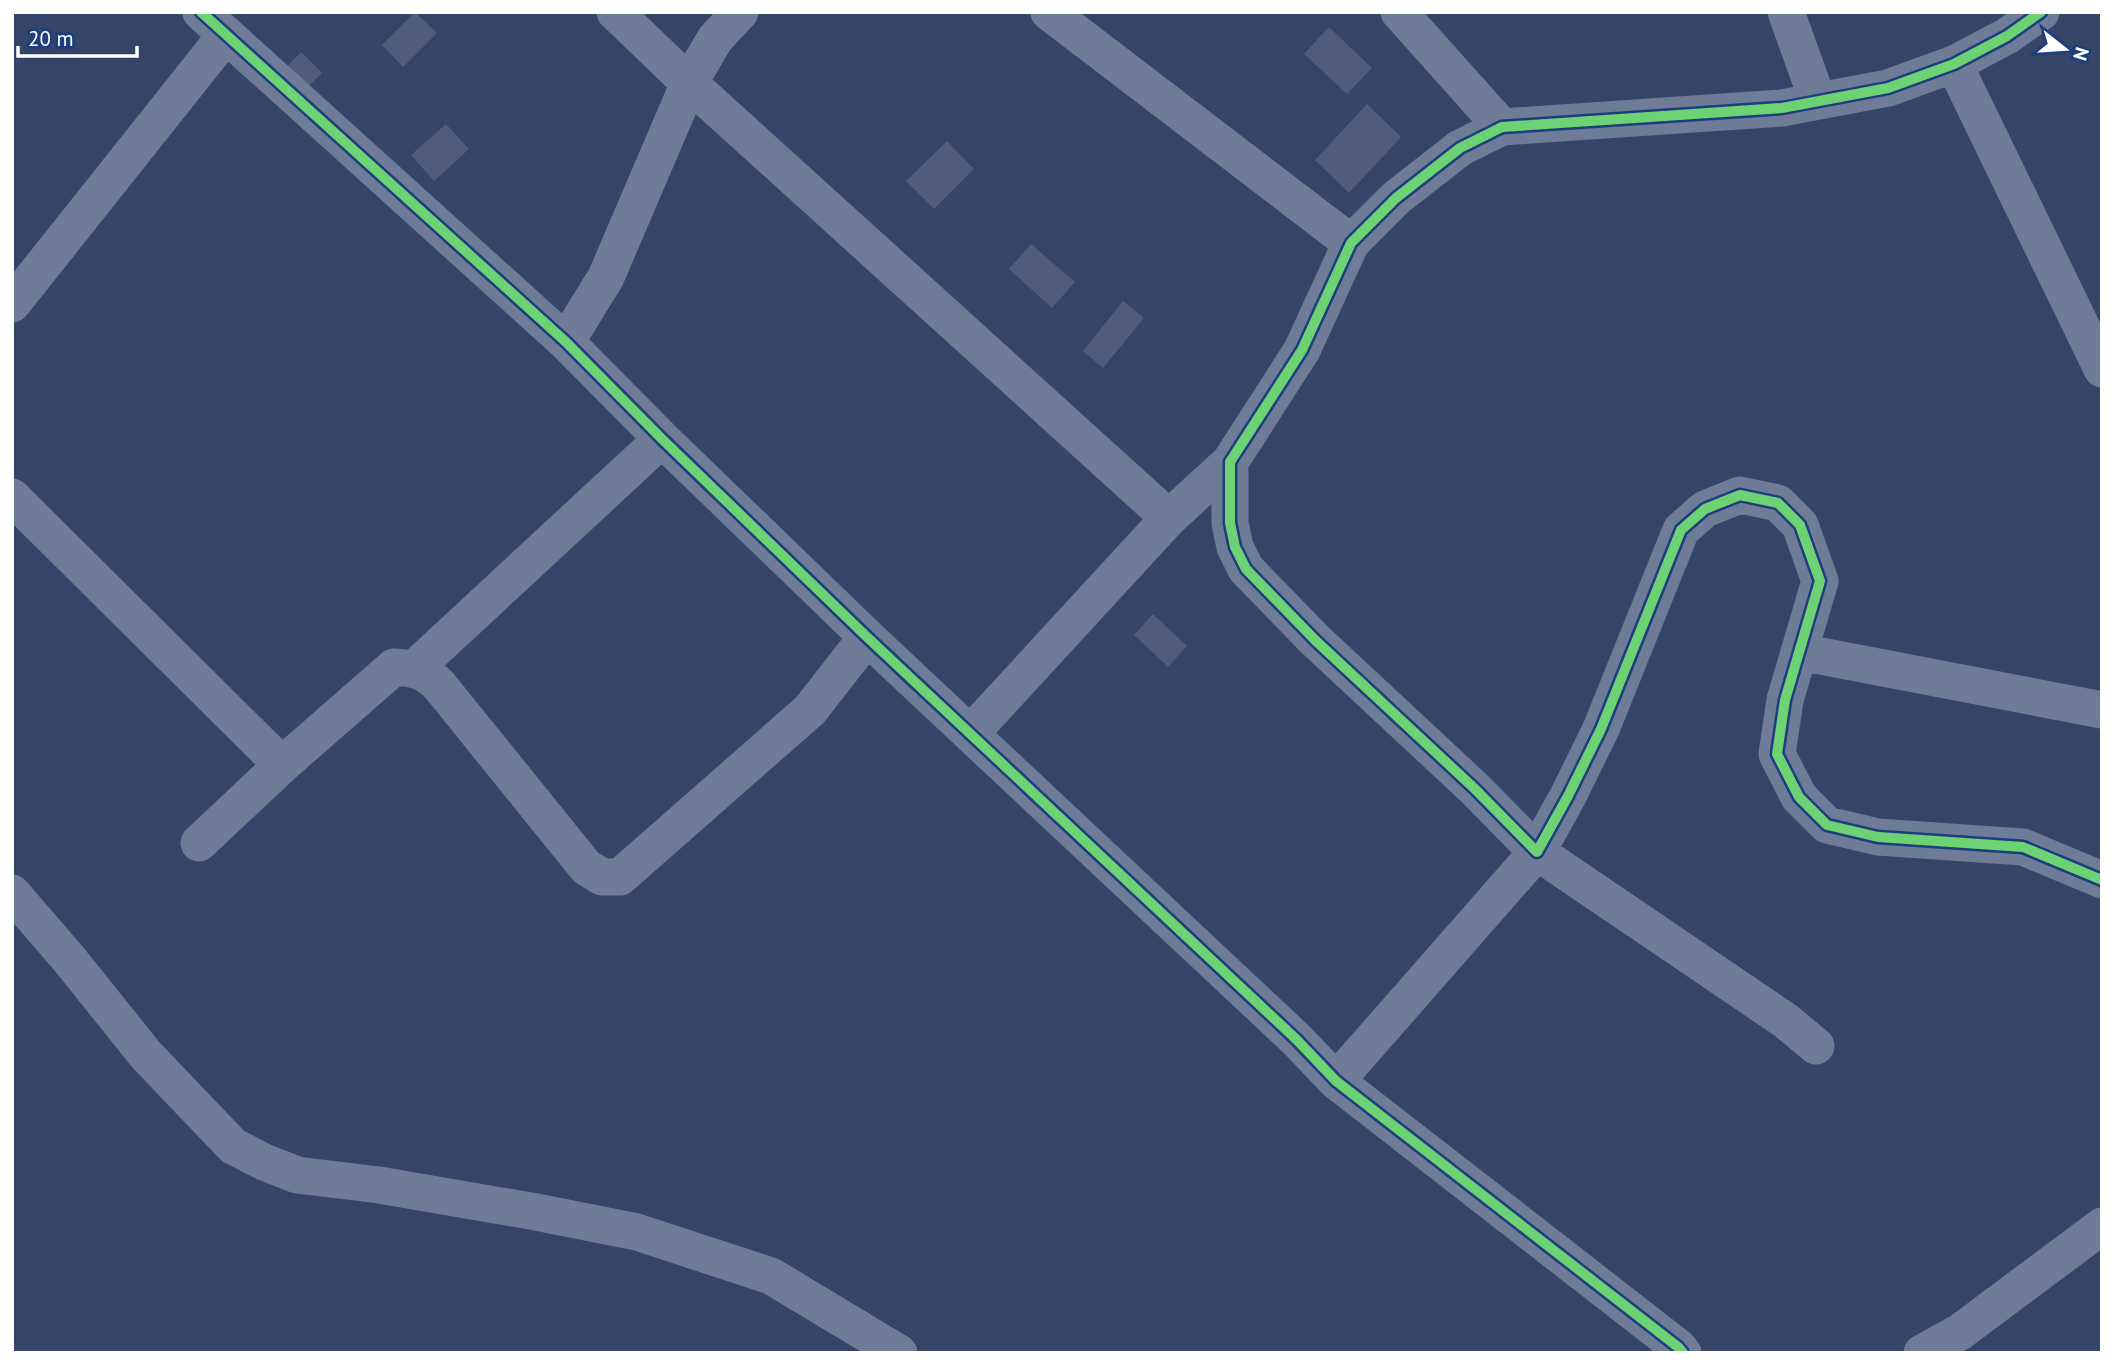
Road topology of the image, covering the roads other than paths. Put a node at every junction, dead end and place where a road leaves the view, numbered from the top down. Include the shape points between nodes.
1 (615, 12) edge
2 (740, 12) edge
3 (1049, 12) edge
4 (1399, 12) edge
5 (1786, 12) edge
6 (2041, 12) edge
7 (214, 24) edge
8 (1954, 64) junction
9 (689, 83) junction
10 (1818, 101) junction
11 (1502, 127) junction
12 (1351, 243) junction
13 (12, 304) edge
14 (566, 342) junction
15 (2102, 369) edge
16 (662, 439) junction
17 (1230, 461) junction
18 (12, 497) edge
19 (1169, 518) junction
20 (867, 637) junction
21 (1800, 652) junction
22 (415, 668) junction
23 (2102, 710) edge
24 (971, 733) junction
25 (282, 765) junction
26 (199, 843) dead end
27 (1537, 852) junction
28 (2102, 880) edge
29 (12, 893) edge
30 (1816, 1046) dead end
31 (1336, 1081) junction
32 (2102, 1226) edge
33 (899, 1353) edge
34 (1683, 1353) edge
35 (1922, 1353) edge

1 - 9 street
2 - 9 street via 715,39
3 - 12 street
4 - 11 street
5 - 10 street
6 - 8 street
7 - 13 street
7 - 14 street
8 - 10 street via 1888,89
8 - 15 street
9 - 14 street via 606,276
9 - 19 street
10 - 11 street via 1782,108
11 - 12 street via 1460,148 1396,198
12 - 17 street via 1301,350
14 - 16 street
16 - 20 street
16 - 22 street
17 - 19 street
17 - 27 street via 1230,523 1246,569
18 - 25 street
19 - 24 street
20 - 22 street via 810,710 620,877 602,877 586,867 439,685
20 - 24 street
21 - 23 street
21 - 27 street via 1820,581 1800,525 1778,503 1740,495 1705,509 1681,530 1601,729
21 - 28 street via 1785,700 1777,754 1799,797 1827,825 1878,837 2023,847
22 - 25 street via 394,667
24 - 31 street
25 - 26 street
27 - 30 street
27 - 31 street
29 - 33 street via 146,1055 233,1146 297,1175 637,1231 771,1276
31 - 34 street
32 - 35 street via 1960,1332

